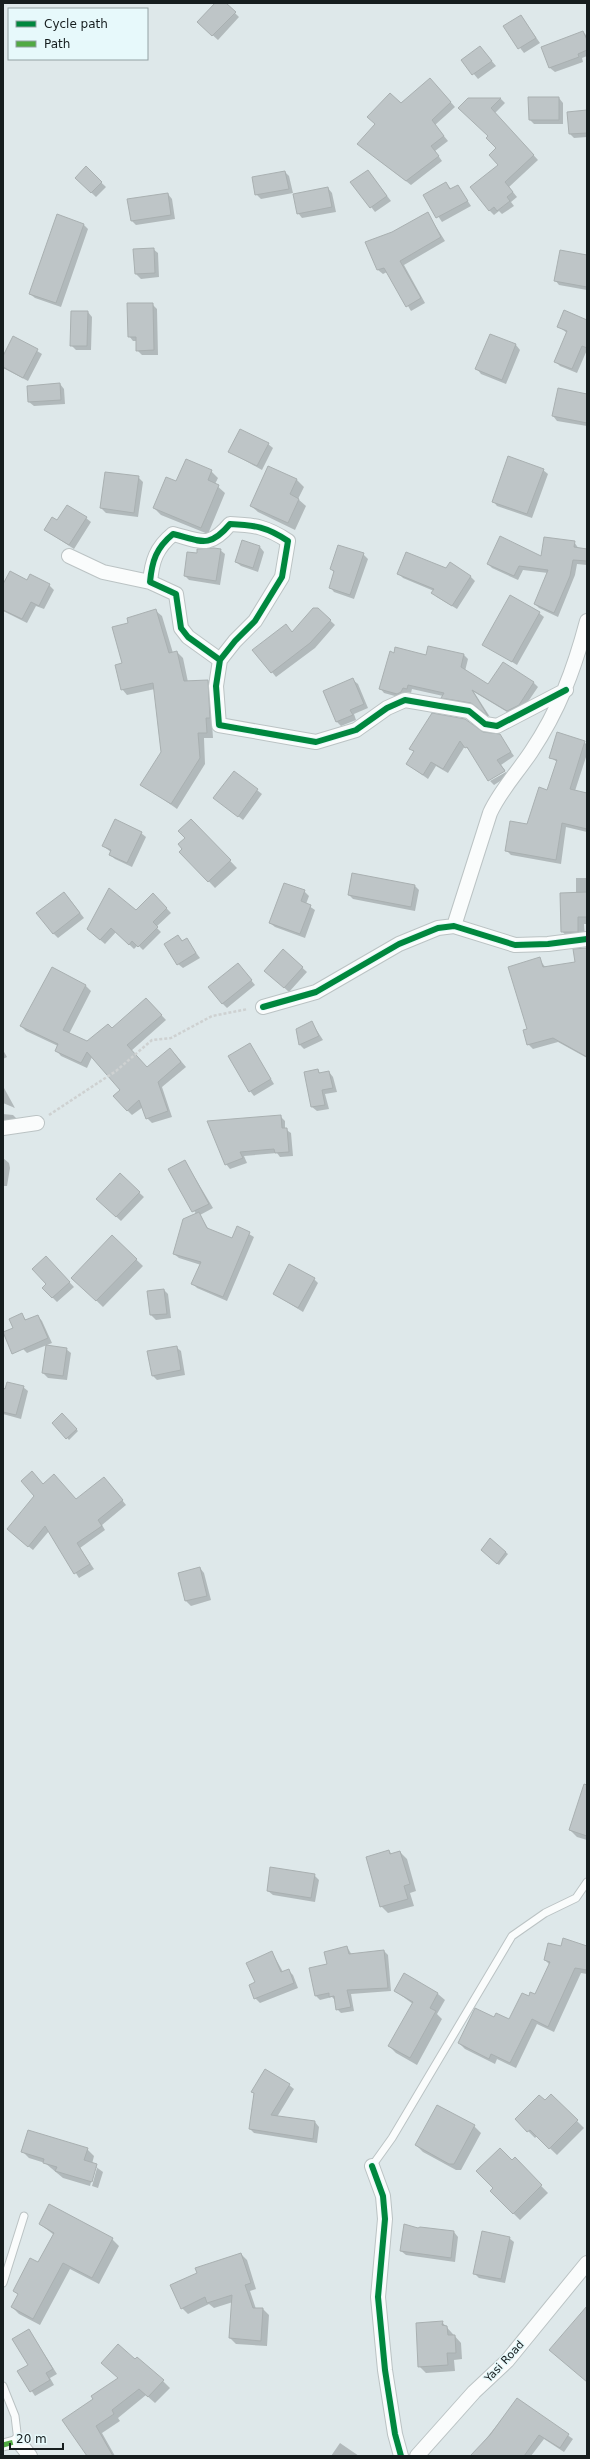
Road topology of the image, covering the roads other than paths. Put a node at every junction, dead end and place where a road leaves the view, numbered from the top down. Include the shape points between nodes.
1 (69, 556) dead end
2 (150, 582) junction
3 (587, 621) edge
4 (583, 655) edge
5 (220, 660) junction
6 (566, 690) junction
7 (454, 926) junction
8 (587, 939) edge
9 (263, 1007) road end
10 (36, 1123) road end
11 (3, 1128) edge
12 (587, 1882) edge
13 (372, 2166) joint
14 (24, 2216) dead end
15 (587, 2262) edge
16 (3, 2283) edge
17 (3, 2386) edge
18 (18, 2441) junction
19 (3, 2445) edge
20 (30, 2456) edge
21 (401, 2456) edge
22 (417, 2456) edge

1 - 2 street via 103,572
2 - 5 street via 176,594 181,628 188,637
2 - 5 street via 152,561 161,544 173,534 204,542 218,538 230,524 253,525 271,530 288,542 282,577 255,621
3 - 4 street
4 - 6 street
5 - 6 street via 216,686 219,725 316,742 356,730 387,708 405,700 469,711 486,724 497,726
6 - 7 street via 531,752 496,800
7 - 8 street via 515,945
7 - 9 street via 438,928 399,944 316,992
10 - 11 street
12 - 13 lane via 576,1898 545,1913 512,1936 392,2138
13 - 21 street via 383,2196 385,2219 378,2296 385,2370
14 - 16 lane
15 - 22 street, Yasi Road via 507,2361 474,2392
17 - 18 lane via 15,2416
18 - 19 street
18 - 20 street

